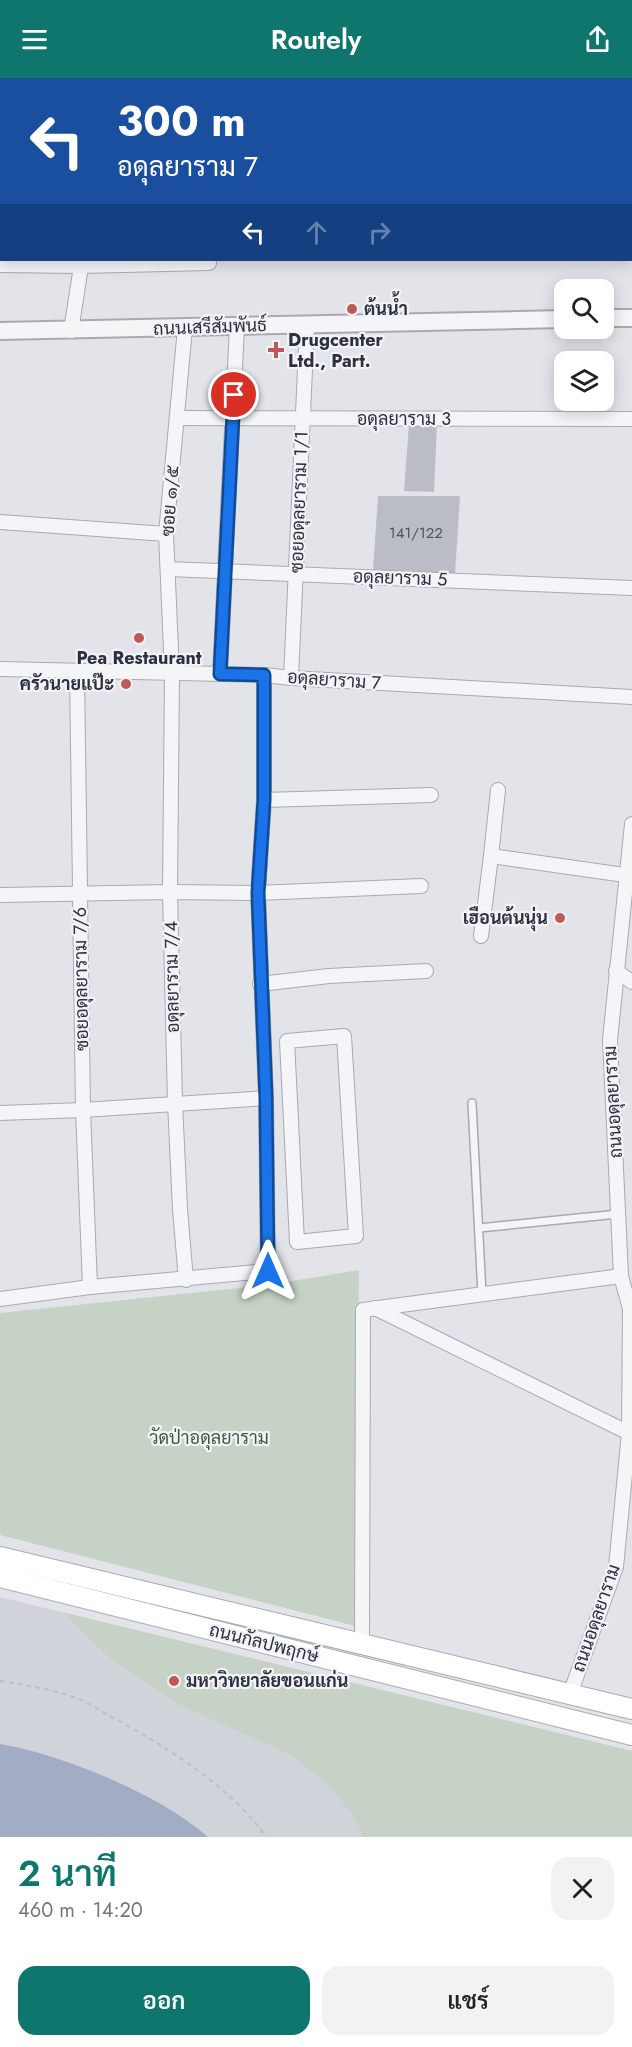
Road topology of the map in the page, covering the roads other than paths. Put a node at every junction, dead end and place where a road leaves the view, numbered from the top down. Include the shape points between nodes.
1 (81, 263) edge
2 (209, 263) dead end
3 (0, 265) edge
4 (614, 318) edge
5 (632, 318) edge
6 (554, 319) edge
7 (307, 325) junction
8 (237, 326) junction
9 (185, 328) junction
10 (0, 331) edge
11 (71, 331) junction
12 (177, 418) junction
13 (232, 418) junction
14 (302, 418) junction
15 (632, 419) edge
16 (0, 522) edge
17 (166, 534) junction
18 (168, 569) junction
19 (225, 571) junction
20 (296, 574) junction
21 (632, 588) edge
22 (0, 669) edge
23 (77, 671) junction
24 (172, 674) junction
25 (220, 674) junction
26 (264, 675) junction
27 (291, 678) junction
28 (632, 697) edge
29 (498, 789) dead end
30 (430, 795) dead end
31 (264, 800) junction
32 (632, 824) edge
33 (491, 856) junction
34 (629, 875) edge
35 (421, 886) dead end
36 (170, 892) junction
37 (258, 893) junction
38 (79, 894) junction
39 (0, 895) edge
40 (481, 936) dead end
41 (426, 971) dead end
42 (616, 971) junction
43 (632, 982) edge
44 (260, 984) junction
45 (266, 1098) junction
46 (175, 1102) junction
47 (472, 1103) dead end
48 (83, 1110) junction
49 (0, 1113) edge
50 (292, 1146) junction
51 (267, 1147) junction
52 (618, 1214) junction
53 (479, 1228) junction
54 (621, 1276) junction
55 (186, 1280) junction
56 (90, 1287) junction
57 (482, 1294) junction
58 (0, 1299) edge
59 (375, 1308) junction
60 (631, 1309) edge
61 (630, 1397) edge
62 (628, 1433) junction
63 (0, 1557) edge
64 (0, 1577) edge
65 (179, 1599) junction
66 (172, 1620) junction
67 (362, 1645) junction
68 (570, 1694) junction
69 (632, 1708) edge
70 (632, 1735) edge

1 - 2 street
1 - 3 street
1 - 11 street
4 - 5 street
6 - 7 street, ถนนเสรีสัมพันธ์
7 - 8 street, ถนนเสรีสัมพันธ์
7 - 14 street, ซอยอดุลยาราม 1/1
8 - 9 street, ถนนเสรีสัมพันธ์
8 - 13 street
9 - 11 street, ถนนเสรีสัมพันธ์
9 - 12 street, ซอย ๑/๕
10 - 11 street, ถนนเสรีสัมพันธ์
12 - 13 street, อดุลยาราม 3
12 - 17 street, ซอย ๑/๕
13 - 14 street, อดุลยาราม 3
13 - 19 street
14 - 15 street, อดุลยาราม 3
14 - 20 street, ซอยอดุลยาราม 1/1
16 - 17 street
17 - 18 street, ซอย ๑/๕
18 - 19 street, อดุลยาราม 5
18 - 24 street, ซอย ๑/๕
19 - 20 street, อดุลยาราม 5
19 - 25 street
20 - 21 street, อดุลยาราม 5
20 - 27 street, ซอยอดุลยาราม 1/1
22 - 23 street, อดุลยาราม 7
23 - 24 street, อดุลยาราม 7
23 - 38 street, ซอยอดุลยาราม 7/6
24 - 25 street, อดุลยาราม 7
24 - 36 street, อดุลยาราม 7/4
25 - 26 street, อดุลยาราม 7
26 - 27 street, อดุลยาราม 7
26 - 31 street
27 - 28 street, อดุลยาราม 7
29 - 33 street
30 - 31 street
31 - 37 street
32 - 34 street, ถนนอดุลยาราม
33 - 34 street
33 - 40 street
34 - 42 street, ถนนอดุลยาราม
35 - 37 street
36 - 37 street
36 - 38 street
36 - 46 street, อดุลยาราม 7/4
37 - 44 street
38 - 39 street
38 - 48 street, ซอยอดุลยาราม 7/6
41 - 44 street
42 - 43 street
42 - 52 street, ถนนอดุลยาราม via 610,1040
44 - 45 street
45 - 46 street
45 - 51 street
46 - 48 street
46 - 55 street, อดุลยาราม 7/4
47 - 53 lane
48 - 49 street
48 - 56 street, ซอยอดุลยาราม 7/6
50 - 50 street via 287,1041 344,1036 356,1236 297,1242
50 - 51 street
51 - 55 street via 268,1271
52 - 53 lane
52 - 54 street, ถนนอดุลยาราม
53 - 57 lane
54 - 57 street
54 - 60 street, ถนนอดุลยาราม
55 - 56 street
56 - 58 street
57 - 59 street
59 - 62 street
59 - 67 street via 363,1310
60 - 61 street, ถนนอดุลยาราม
61 - 62 street, ถนนอดุลยาราม
62 - 68 street, ถนนอดุลยาราม via 616,1567
63 - 65 main road, ถนนกัลปพฤกษ์
64 - 66 main road, ถนนกัลปพฤกษ์
65 - 66 main road
65 - 67 main road, ถนนกัลปพฤกษ์
66 - 70 main road, ถนนกัลปพฤกษ์
67 - 68 main road, ถนนกัลปพฤกษ์
68 - 69 main road, ถนนกัลปพฤกษ์

